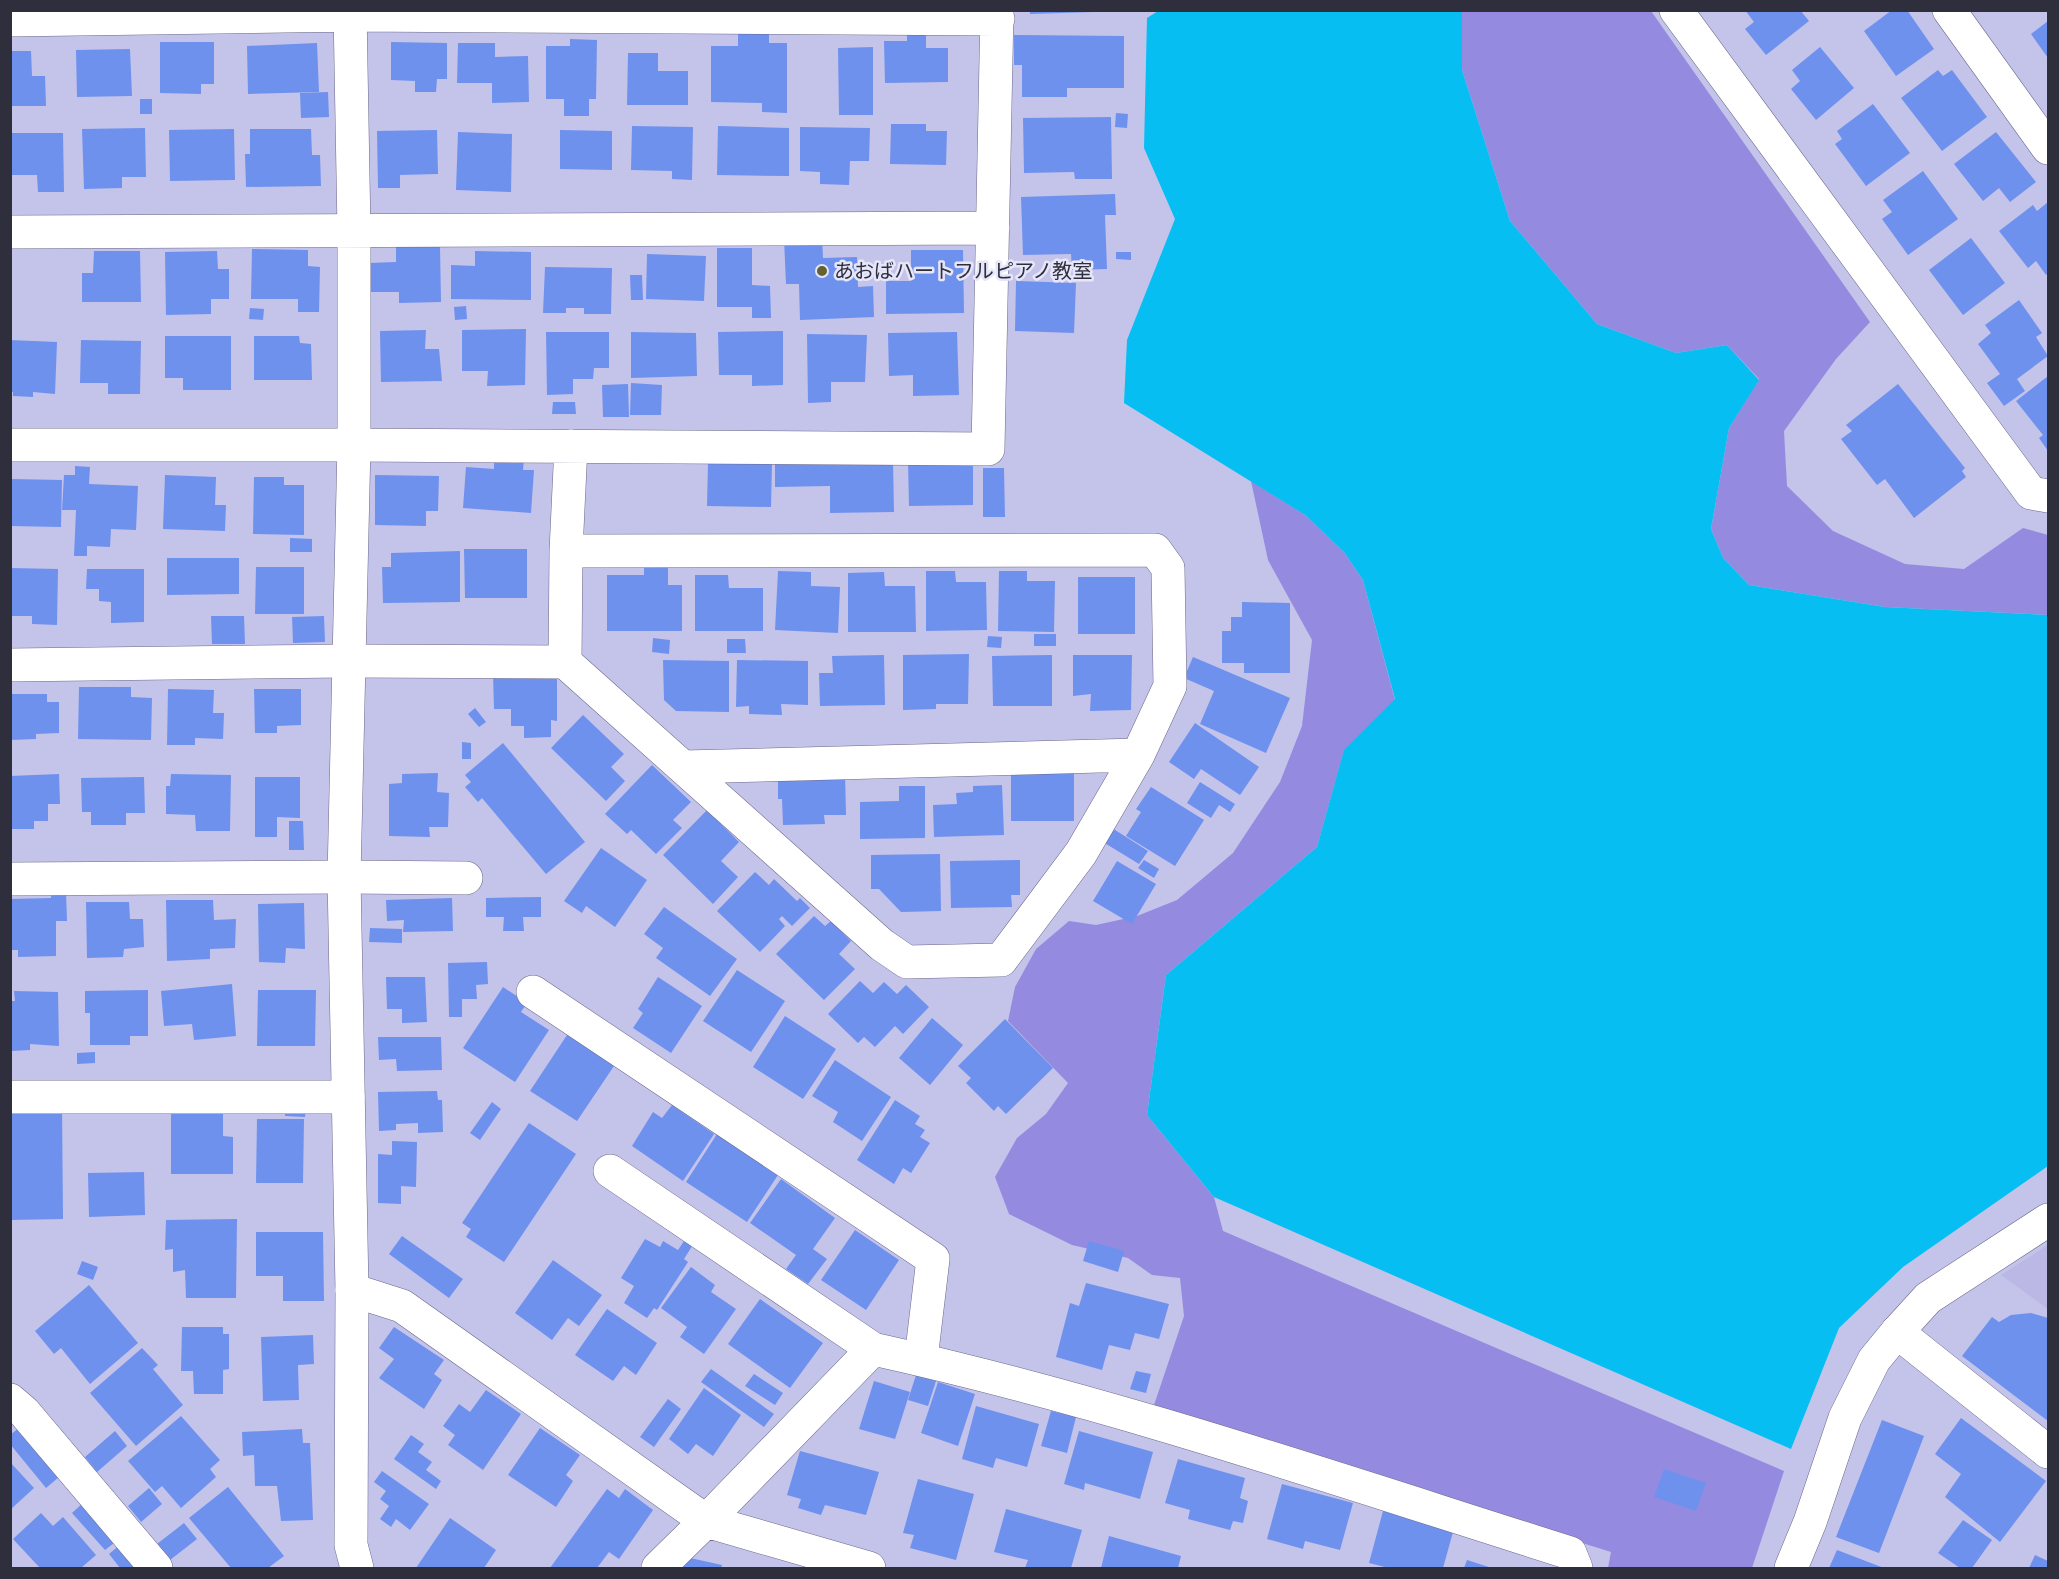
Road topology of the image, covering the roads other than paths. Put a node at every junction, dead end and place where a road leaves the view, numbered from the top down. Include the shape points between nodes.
1 (1676, 10) edge
2 (1949, 10) edge
3 (350, 13) edge
4 (567, 13) edge
5 (779, 14) edge
6 (997, 15) edge
7 (10, 20) edge
8 (2049, 148) edge
9 (993, 228) junction
10 (354, 231) junction
11 (10, 232) edge
12 (10, 445) edge
13 (354, 445) junction
14 (571, 446) junction
15 (2049, 496) edge
16 (566, 551) junction
17 (347, 661) junction
18 (565, 662) junction
19 (10, 665) edge
20 (1138, 755) junction
21 (684, 767) junction
22 (344, 877) junction
23 (466, 878) dead end
24 (10, 879) edge
25 (533, 992) dead end
26 (10, 1097) edge
27 (348, 1097) junction
28 (610, 1171) dead end
29 (2049, 1220) edge
30 (352, 1290) junction
31 (1897, 1332) junction
32 (873, 1349) junction
33 (921, 1359) junction
34 (10, 1400) edge
35 (2049, 1452) edge
36 (706, 1521) junction
37 (156, 1569) edge
38 (357, 1569) edge
39 (658, 1569) edge
40 (869, 1569) edge
41 (1576, 1569) edge
42 (1791, 1569) edge

1 - 15 street via 2031,493
2 - 8 street
3 - 4 street
3 - 7 street
3 - 10 street
4 - 5 street
5 - 6 street
6 - 9 street
9 - 10 street
9 - 14 street via 988,450
10 - 11 street
10 - 13 street
12 - 13 street
13 - 14 street
13 - 17 street
14 - 16 street
16 - 18 street
16 - 20 street via 1155,550 1168,568 1170,686
17 - 18 street
17 - 19 street
17 - 22 street
18 - 21 street
20 - 21 street
20 - 21 street via 1081,853 1001,960 907,962 882,945
22 - 23 street
22 - 24 street
22 - 27 street
25 - 33 street via 933,1259
26 - 27 street
27 - 30 street
28 - 32 street
29 - 31 street via 1928,1298
30 - 36 street via 402,1305
30 - 38 street via 351,1545
31 - 35 street
31 - 42 street via 1874,1360 1845,1418
32 - 33 street
32 - 36 street
33 - 41 street via 1158,1423 1570,1552
34 - 37 street
36 - 39 street
36 - 40 street

